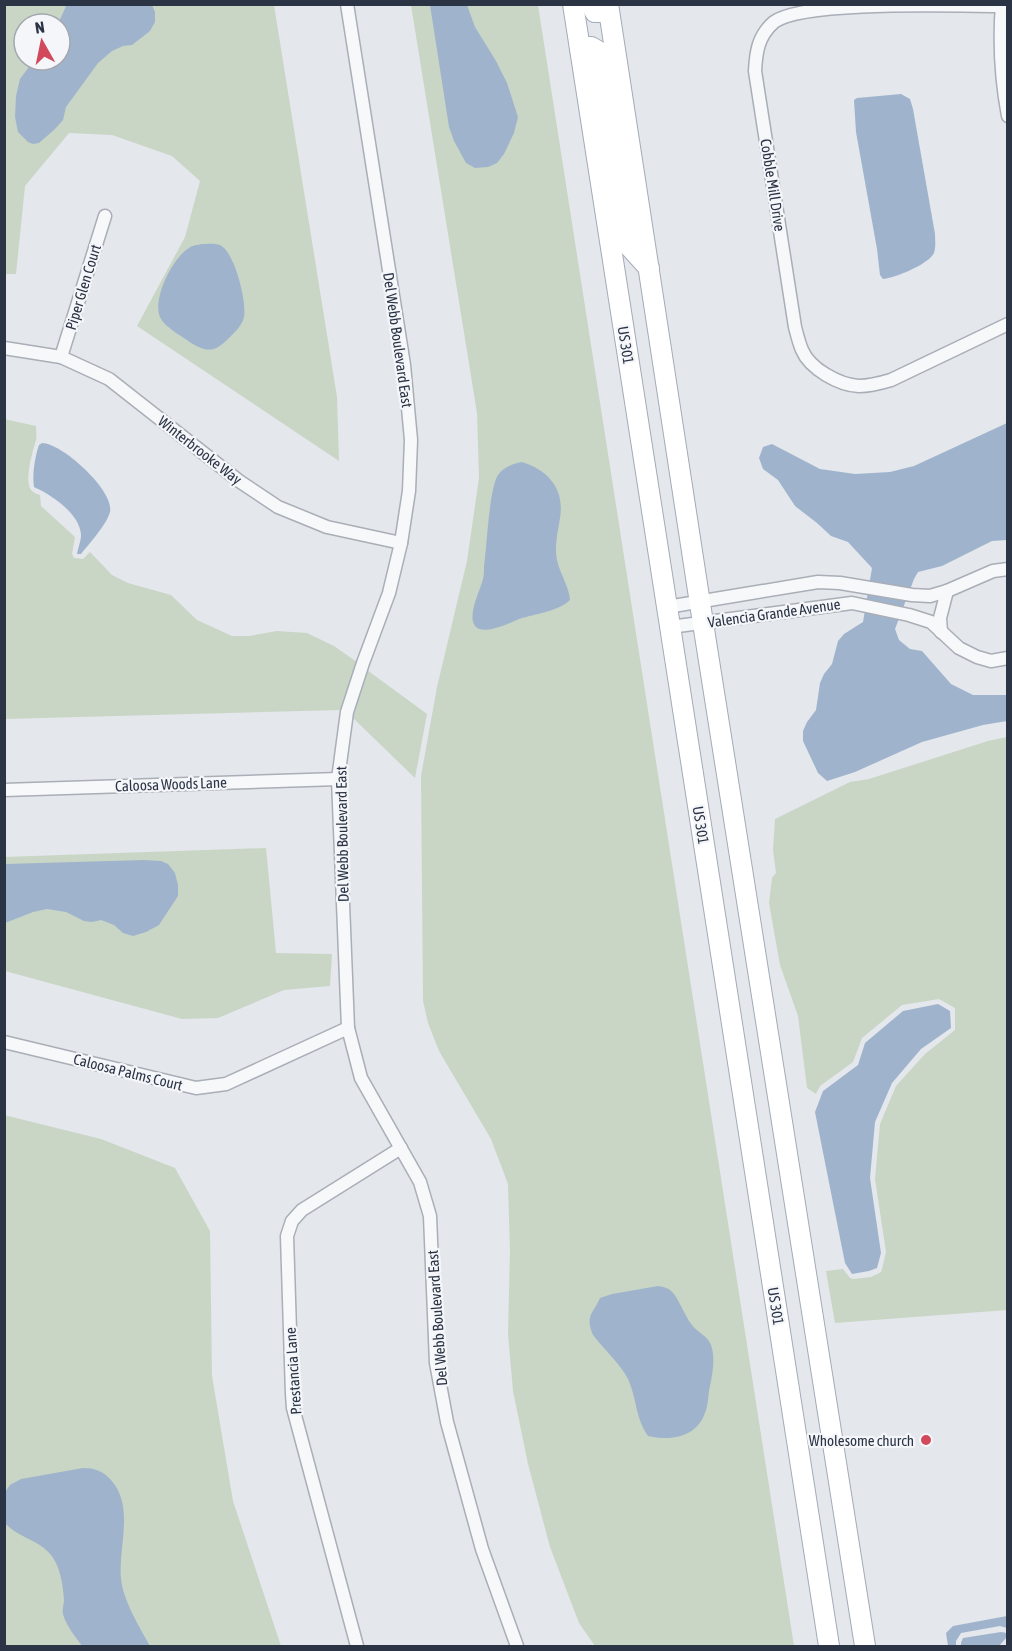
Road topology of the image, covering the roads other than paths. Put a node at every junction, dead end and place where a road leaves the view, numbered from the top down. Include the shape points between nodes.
1 (347, 4) edge
2 (573, 4) edge
3 (591, 4) edge
4 (1002, 5) edge
5 (609, 8) edge
6 (580, 48) junction
7 (1008, 116) edge
8 (105, 216) dead end
9 (649, 268) junction
10 (1008, 324) edge
11 (4, 348) edge
12 (61, 357) junction
13 (401, 543) junction
14 (1008, 569) edge
15 (947, 591) junction
16 (700, 602) junction
17 (667, 607) junction
18 (703, 623) junction
19 (670, 627) junction
20 (941, 632) junction
21 (1008, 658) edge
22 (338, 779) junction
23 (4, 790) edge
24 (348, 1028) junction
25 (4, 1042) edge
26 (401, 1148) junction
27 (357, 1647) edge
28 (517, 1647) edge
29 (829, 1647) edge
30 (865, 1647) edge

1 - 13 street, Del Webb Boulevard East via 404,365 411,440
2 - 6 main road, US 301 / US 301
3 - 5 main road via 595,12
4 - 7 street, Cobble Mill Drive via 1003,90
4 - 10 street, Cobble Mill Drive via 860,5 793,14 775,21 762,37 755,71 795,327 802,351 815,367 832,378 857,386 872,385 891,380
5 - 9 main road
6 - 9 main road via 598,51 629,246
6 - 17 main road, US 301 / US 301
8 - 12 street, Piper Glen Court
9 - 16 main road
11 - 12 street, Winterbrooke Way
12 - 13 street, Winterbrooke Way via 110,379 278,507 327,527
13 - 22 street, Del Webb Boulevard East via 389,593 347,712
14 - 15 street, Valencia Grande Avenue via 993,571
15 - 16 street, Valencia Grande Avenue via 930,596 912,595 840,582 818,582
15 - 20 street via 940,618
16 - 17 street, Valencia Grande Avenue
16 - 18 main road
17 - 19 main road, US 301 / US 301
18 - 19 street, Valencia Grande Avenue
18 - 20 street, Valencia Grande Avenue via 852,603 931,622
18 - 30 main road
19 - 29 main road, US 301 / US 301
20 - 21 street, Valencia Grande Avenue via 977,657 991,661
22 - 23 street, Caloosa Woods Lane
22 - 24 street, Del Webb Boulevard East
24 - 25 street, Caloosa Palms Court via 226,1084 196,1088
24 - 26 street, Del Webb Boulevard East via 361,1078
26 - 27 street, Prestancia Lane via 302,1210 292,1221 287,1236 293,1408
26 - 28 street, Del Webb Boulevard East via 420,1182 430,1216 436,1363 447,1422 482,1549

